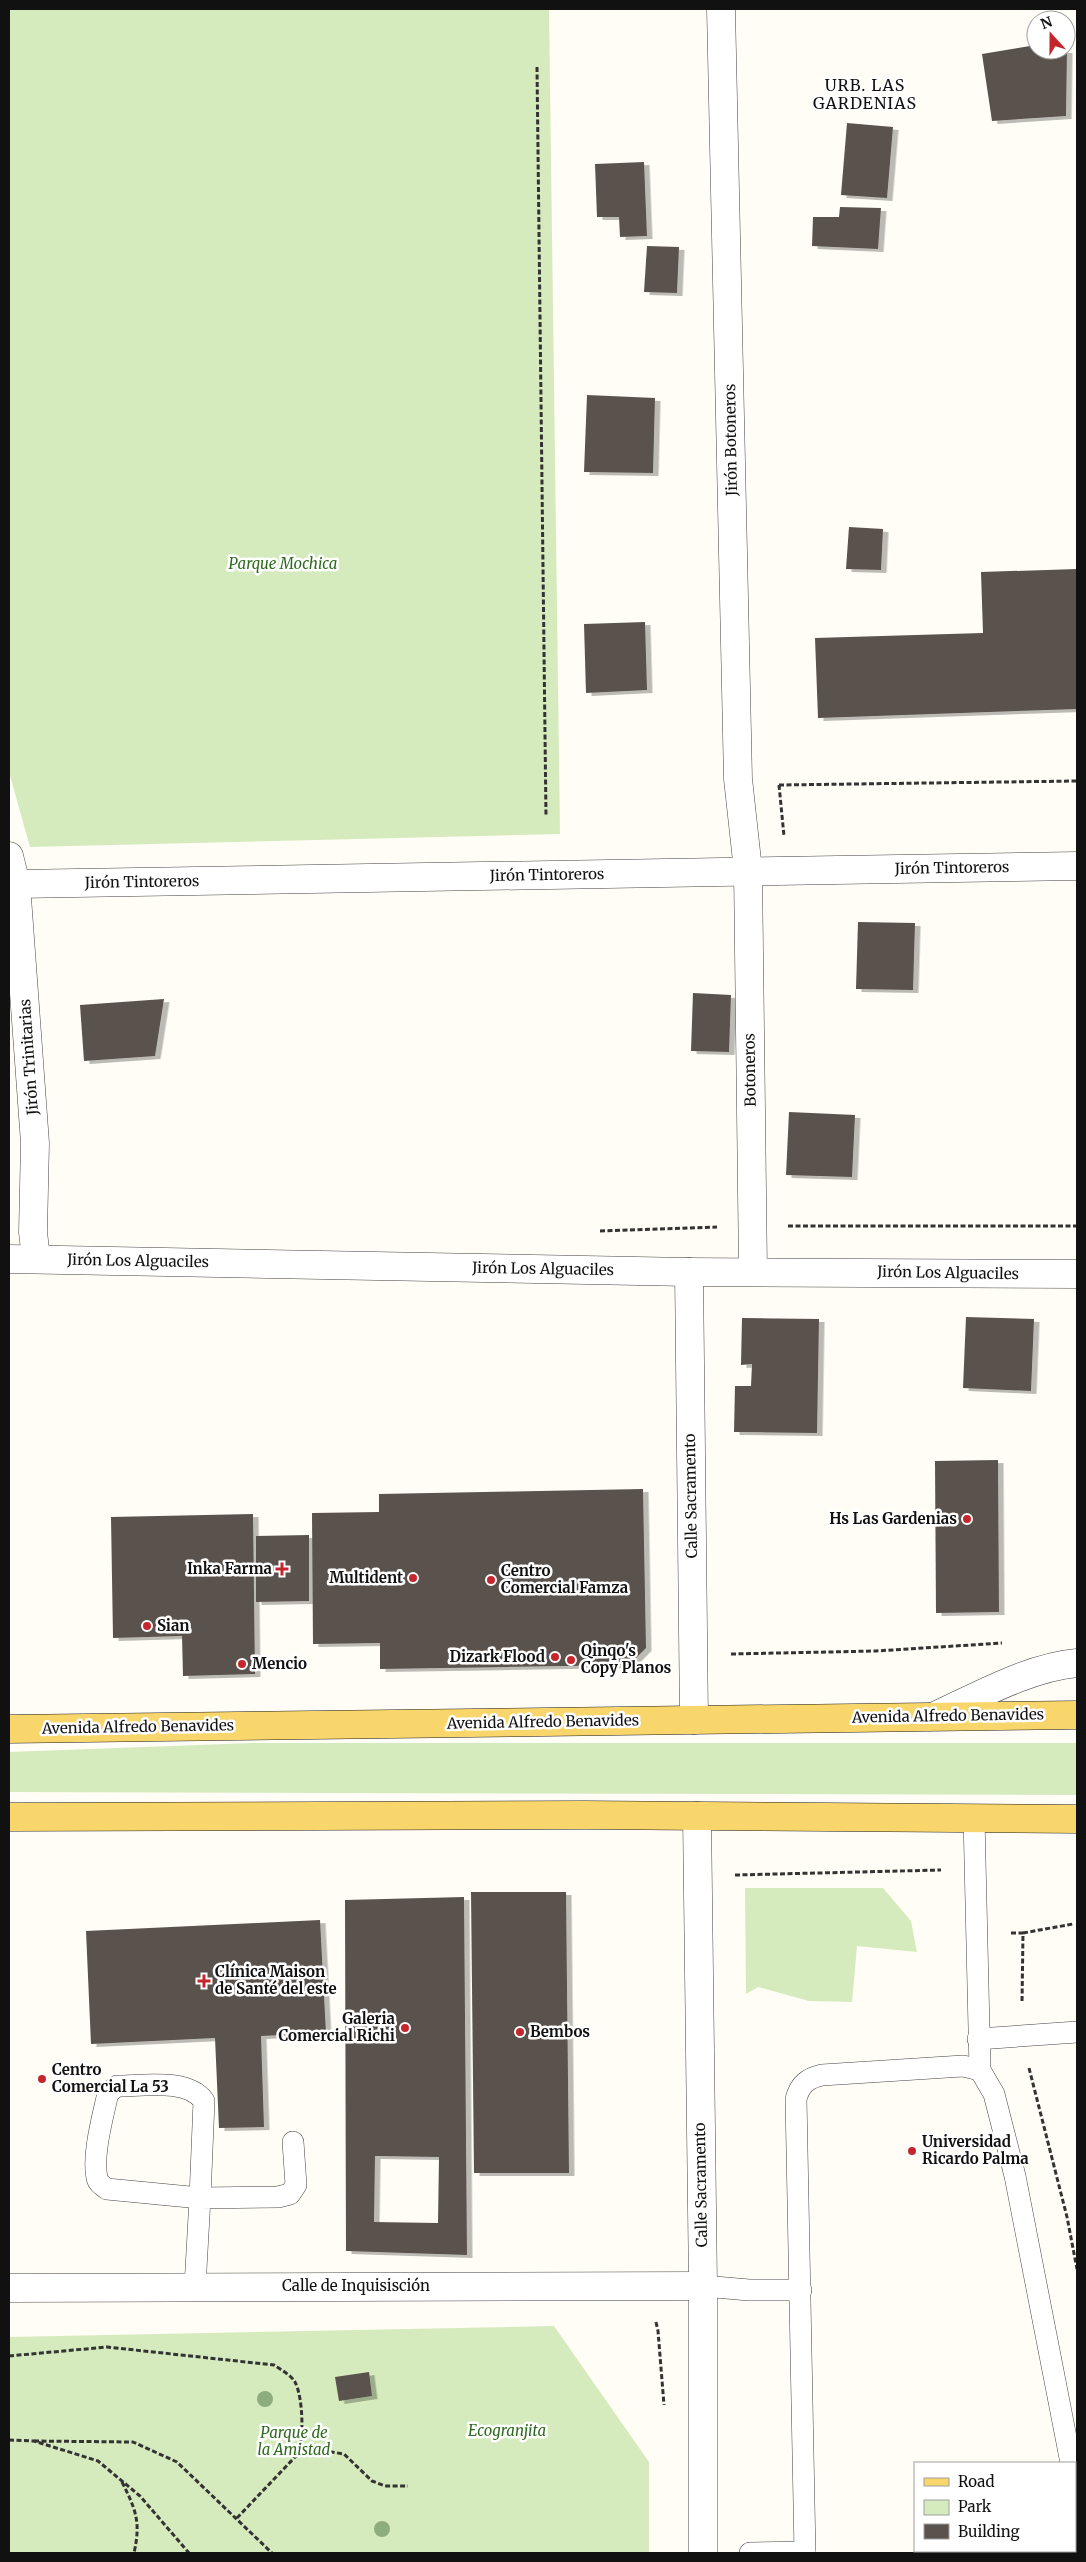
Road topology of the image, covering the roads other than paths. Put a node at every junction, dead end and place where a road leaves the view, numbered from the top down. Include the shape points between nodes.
1 (721, 9) edge
2 (9, 856) edge
3 (1077, 866) edge
4 (748, 870) junction
5 (16, 884) junction
6 (9, 1259) edge
7 (36, 1259) junction
8 (754, 1271) junction
9 (689, 1272) junction
10 (1077, 1274) edge
11 (1077, 1663) edge
12 (1077, 1715) edge
13 (936, 1716) junction
14 (694, 1720) junction
15 (9, 1729) edge
16 (697, 1816) junction
17 (9, 1818) edge
18 (974, 1818) junction
19 (1077, 1819) edge
20 (1077, 2032) edge
21 (978, 2039) junction
22 (980, 2070) junction
23 (293, 2142) dead end
24 (200, 2198) junction
25 (703, 2286) junction
26 (195, 2287) junction
27 (9, 2288) edge
28 (800, 2290) junction
29 (1071, 2462) edge
30 (703, 2553) edge
31 (750, 2553) edge
32 (805, 2553) edge

1 - 4 street, Jirón Botoneros via 738,779
2 - 5 street, Jirón Trinitarias
3 - 4 street, Jirón Tintoreros
4 - 5 street, Jirón Tintoreros
4 - 8 street, Botoneros
5 - 7 street, Jirón Trinitarias via 35,1143 33,1232
6 - 7 street, Jirón Los Alguaciles
7 - 9 street, Jirón Los Alguaciles
8 - 9 street, Jirón Los Alguaciles
8 - 10 street, Jirón Los Alguaciles
9 - 14 street, Calle Sacramento
11 - 13 street via 1058,1665
12 - 13 main road, Avenida Alfredo Benavides
13 - 14 main road, Avenida Alfredo Benavides
14 - 15 main road, Avenida Alfredo Benavides
16 - 17 main road
16 - 18 main road
16 - 25 street, Calle Sacramento
18 - 19 main road
18 - 21 lane
20 - 21 lane
21 - 22 lane
22 - 28 lane via 963,2066 822,2075 804,2082 796,2099
22 - 29 lane via 994,2094 1015,2176
23 - 24 lane via 296,2185 290,2194
24 - 24 lane via 204,2101 199,2094 172,2086 112,2088 108,2093 98,2139 97,2178 101,2185 107,2189
24 - 26 lane
25 - 26 street, Calle de Inquisisción
25 - 28 lane
25 - 30 street, Calle Sacramento
26 - 27 street, Calle de Inquisisción
28 - 32 lane
31 - 32 lane

